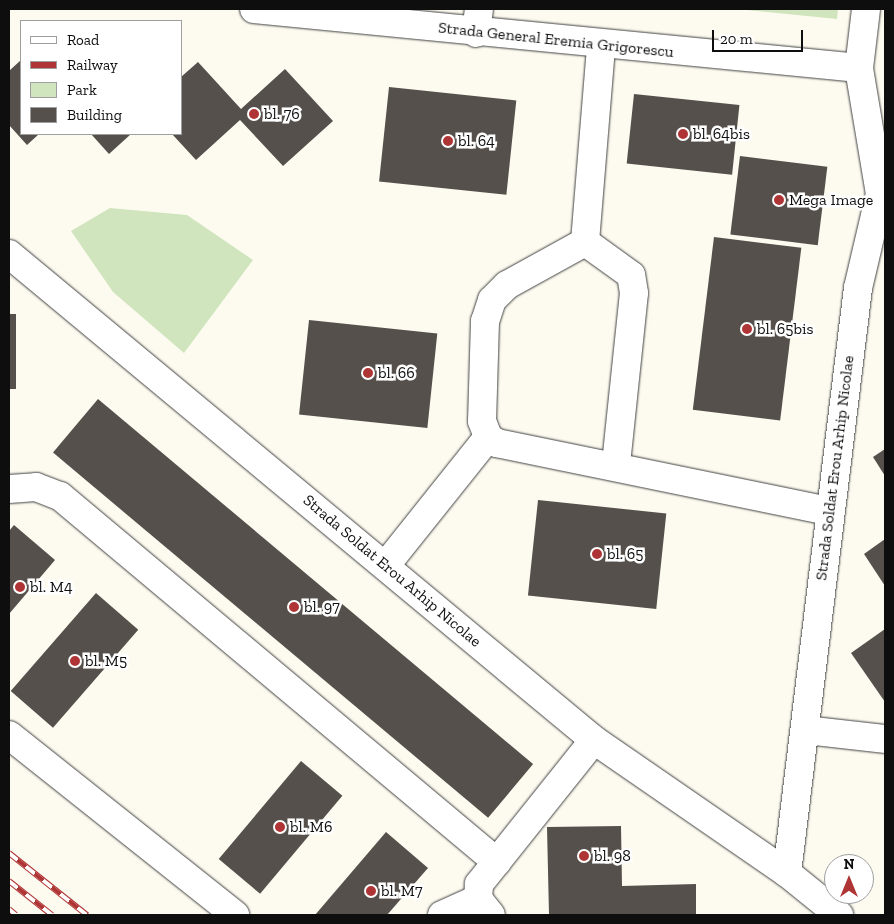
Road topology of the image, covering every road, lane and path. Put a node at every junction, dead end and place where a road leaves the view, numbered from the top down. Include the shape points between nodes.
1 (254, 9) edge
2 (866, 9) edge
3 (290, 11) edge
4 (477, 21) edge
5 (601, 46) junction
6 (859, 68) junction
7 (883, 194) edge
8 (879, 230) edge
9 (585, 242) junction
10 (9, 254) edge
11 (488, 437) junction
12 (616, 464) junction
13 (9, 489) edge
14 (828, 512) junction
15 (386, 566) junction
16 (805, 730) junction
17 (9, 735) edge
18 (885, 739) edge
19 (594, 740) junction
20 (497, 862) junction
21 (787, 873) junction
22 (485, 907) edge
23 (235, 915) edge
24 (442, 915) edge
25 (839, 915) edge

1 - 3 street, Strada General Eremia Grigorescu
2 - 6 street, Strada Soldat Erou Arhip Nicolae
3 - 4 street, Strada General Eremia Grigorescu
4 - 5 street, Strada General Eremia Grigorescu
5 - 6 street, Strada General Eremia Grigorescu
5 - 9 street
6 - 7 street, Strada Soldat Erou Arhip Nicolae
7 - 8 street, Strada Soldat Erou Arhip Nicolae
8 - 14 street, Strada Soldat Erou Arhip Nicolae via 858,288
9 - 11 street via 507,285 492,300 485,321 482,421
9 - 12 street via 631,276 634,293
10 - 15 street, Strada Soldat Erou Arhip Nicolae
11 - 12 street via 497,443
11 - 15 street
12 - 14 street
13 - 20 street via 36,487 60,496
14 - 16 street, Strada Soldat Erou Arhip Nicolae
15 - 19 street, Strada Soldat Erou Arhip Nicolae
16 - 18 street
16 - 21 street, Strada Soldat Erou Arhip Nicolae
17 - 23 street
19 - 20 street
19 - 21 street, Strada Soldat Erou Arhip Nicolae
20 - 22 street via 479,884
21 - 25 street, Strada Soldat Erou Arhip Nicolae
22 - 24 street

